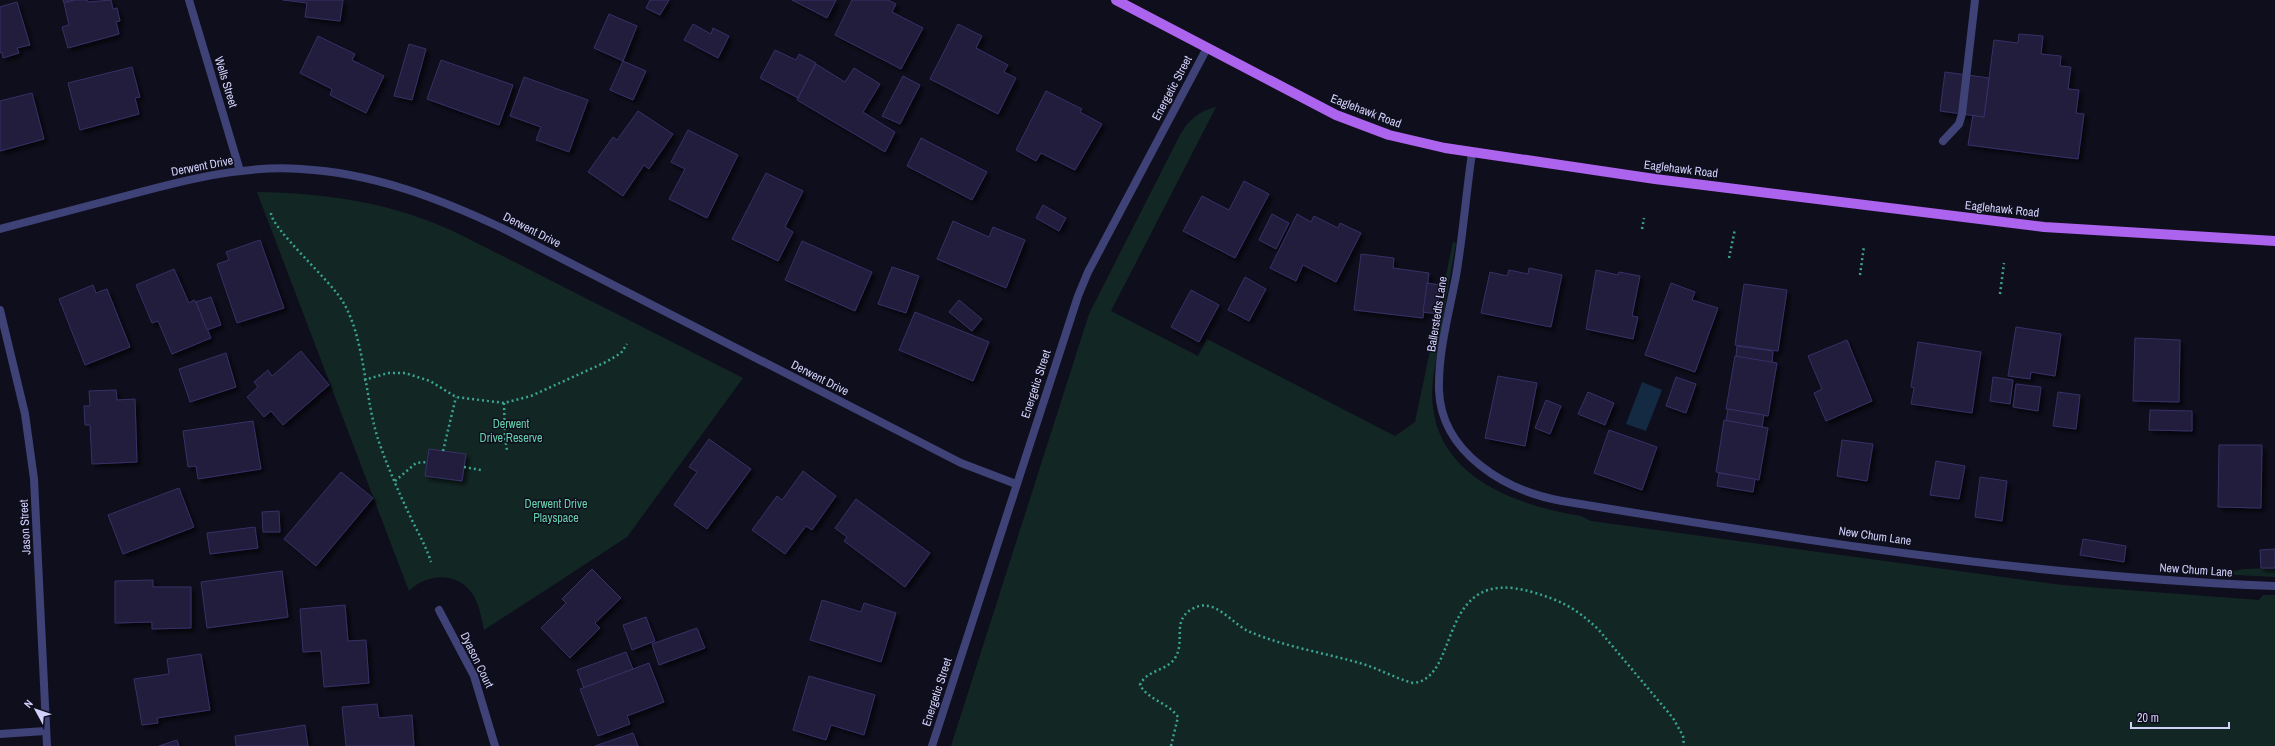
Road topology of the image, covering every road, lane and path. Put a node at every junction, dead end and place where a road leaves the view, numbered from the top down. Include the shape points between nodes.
1 (189, 0) edge
2 (1116, 0) edge
3 (1975, 0) edge
4 (1207, 48) junction
5 (1943, 141) dead end
6 (1472, 153) junction
7 (240, 171) junction
8 (271, 213) dead end
9 (1644, 218) dead end
10 (0, 229) edge
11 (1642, 229) dead end
12 (1734, 229) dead end
13 (2275, 241) edge
14 (1864, 246) dead end
15 (1729, 258) dead end
16 (2004, 263) dead end
17 (1860, 275) dead end
18 (2000, 294) dead end
19 (0, 310) edge
20 (627, 344) dead end
21 (364, 380) junction
22 (456, 397) junction
23 (504, 403) junction
24 (508, 450) dead end
25 (443, 451) dead end
26 (427, 462) dead end
27 (1481, 466) joint
28 (464, 467) dead end
29 (481, 470) dead end
30 (395, 481) junction
31 (1016, 484) junction
32 (430, 562) dead end
33 (2275, 586) edge
34 (439, 610) dead end
35 (45, 731) junction
36 (0, 734) edge
37 (46, 746) edge
38 (496, 746) edge
39 (932, 746) edge
40 (1171, 746) edge
41 (1684, 746) edge

1 - 7 street, Wells Street
2 - 4 main road, Eaglehawk Road
3 - 5 street via 1962,114 1959,124
4 - 6 main road, Eaglehawk Road via 1362,126 1416,142
4 - 31 street, Energetic Street via 1088,272
6 - 13 main road, Eaglehawk Road via 1663,180 2044,227
6 - 27 street, Ballerstedts Lane via 1463,235 1439,390 1441,408 1454,437
7 - 10 street, Derwent Drive via 183,181
7 - 31 street, Derwent Drive via 270,168 331,172 389,184 456,207 961,463
8 - 21 path via 277,227 333,287 346,307 355,329
9 - 11 path
12 - 15 path
14 - 17 path
16 - 18 path
19 - 35 street, Jason Street via 25,414 34,479
20 - 23 path via 621,353 606,362 531,396
21 - 22 path via 388,373 405,373 430,381
21 - 30 path via 374,425
22 - 23 path
22 - 25 path
23 - 24 path
26 - 30 path via 416,463
27 - 33 street, New Chum Lane via 1510,485 1544,498 1673,518 1885,550 2091,574
28 - 29 path
30 - 32 path via 412,522 426,546
31 - 39 street, Energetic Street
34 - 38 street, Dyason Court via 474,676
35 - 36 street
35 - 37 street, Jason Street
40 - 41 path via 1178,717 1170,707 1147,694 1140,685 1143,678 1175,658 1179,648 1179,626 1193,608 1216,608 1241,626 1265,638 1371,666 1413,683 1420,683 1431,675 1459,617 1473,599 1481,593 1503,587 1524,590 1566,603 1585,617 1673,718 1681,731

